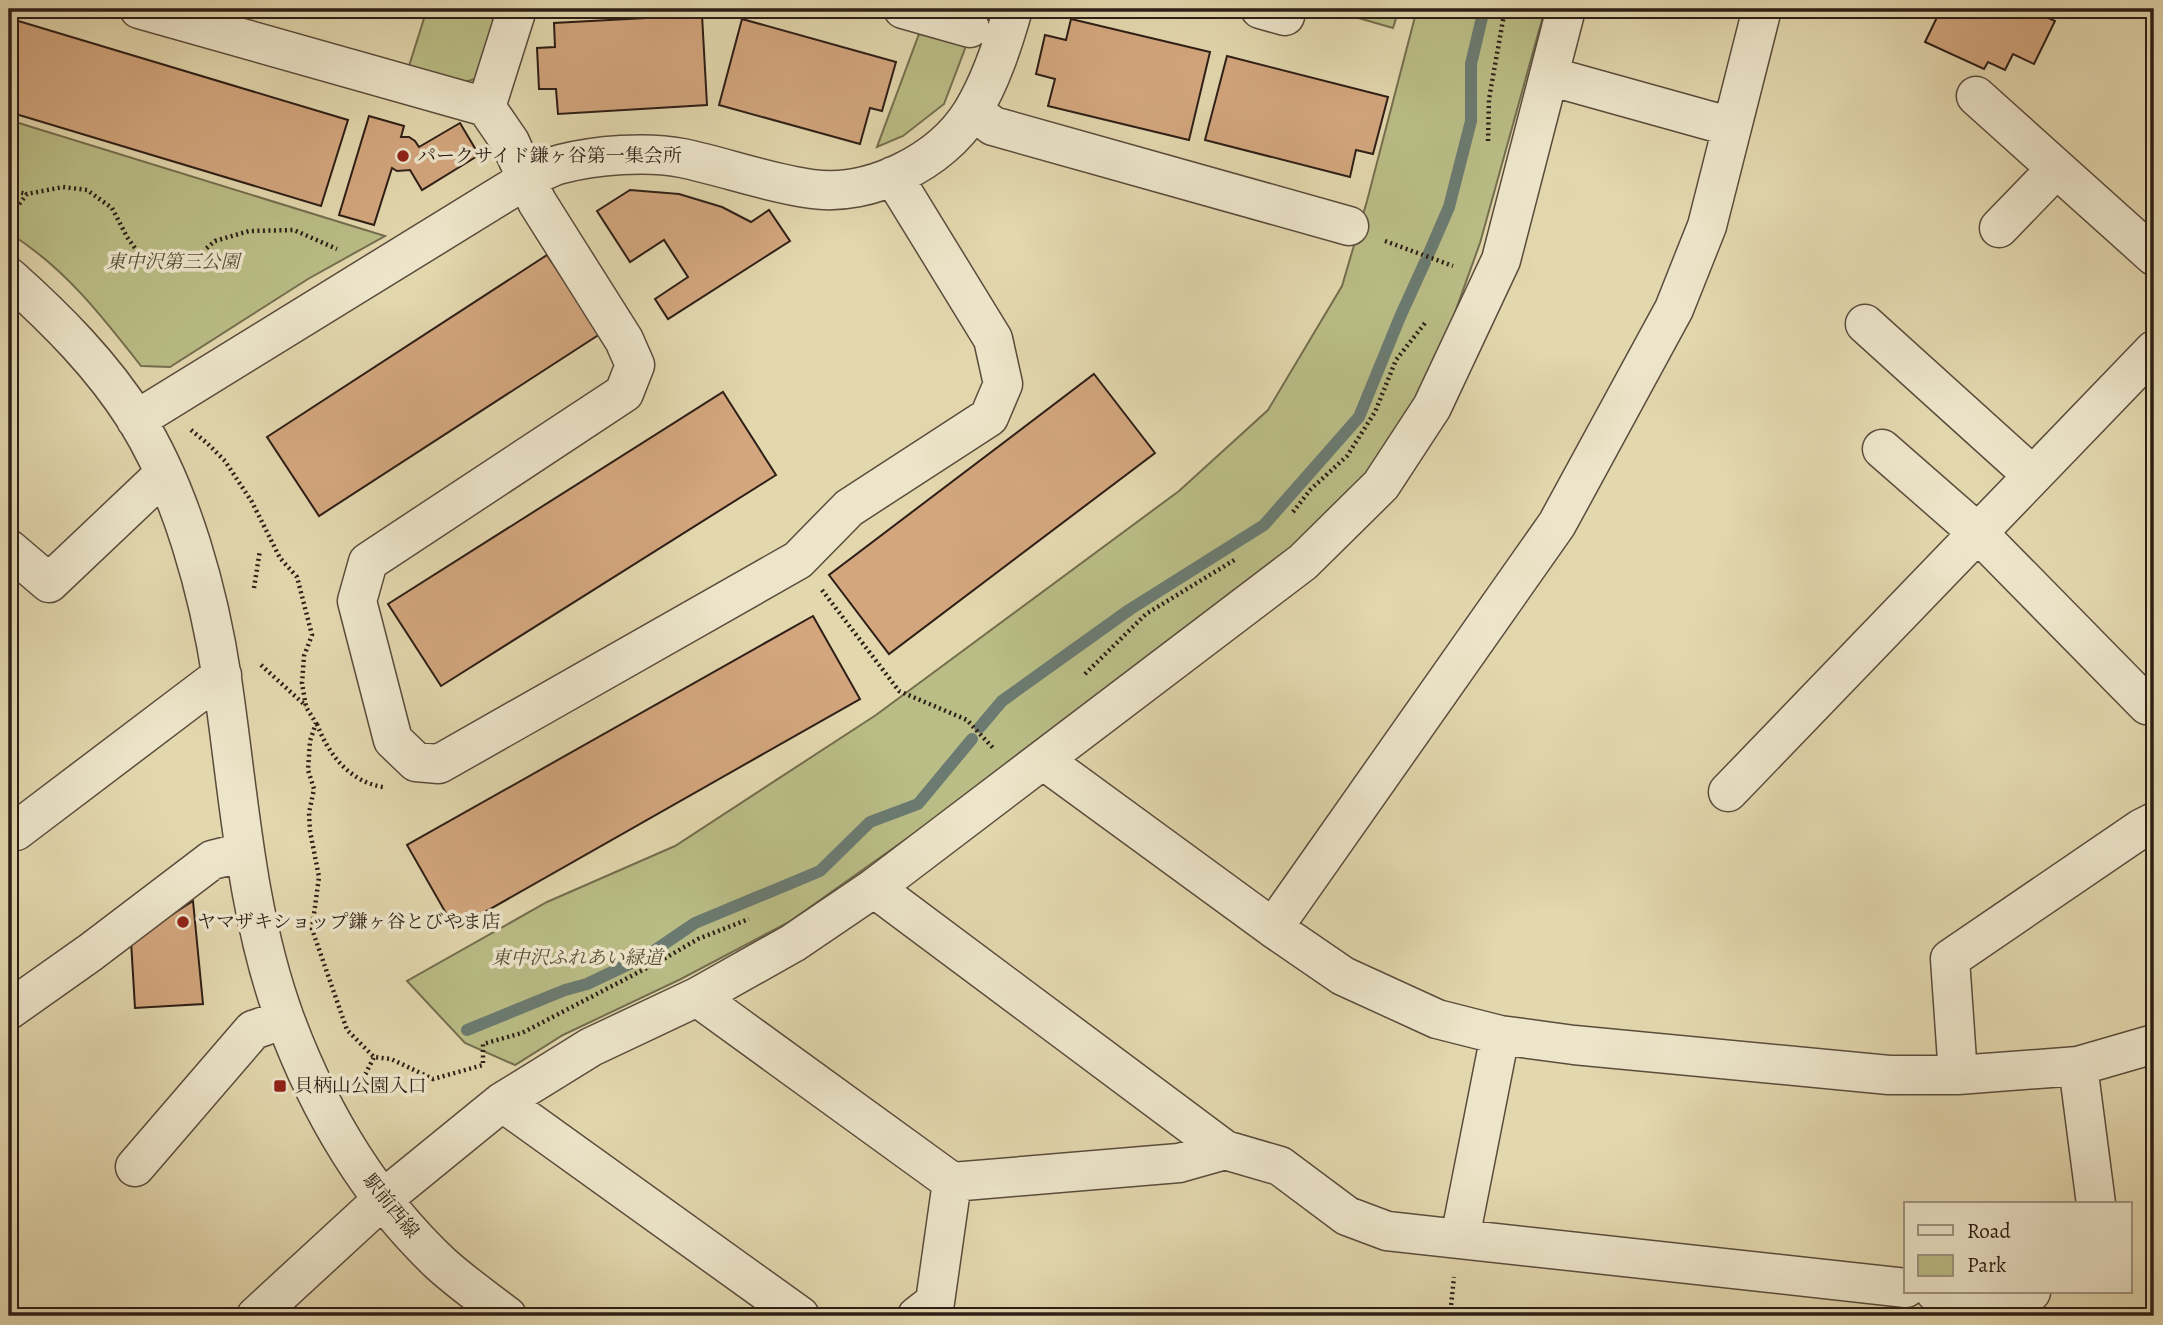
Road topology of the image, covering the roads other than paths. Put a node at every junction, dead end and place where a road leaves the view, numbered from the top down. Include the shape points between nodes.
1 (139, 9) edge
2 (517, 9) edge
3 (903, 9) edge
4 (1013, 9) edge
5 (1566, 9) edge
6 (1762, 9) edge
7 (970, 28) dead end
8 (1549, 76) junction
9 (1976, 96) dead end
10 (486, 107) junction
11 (973, 111) junction
12 (1732, 127) junction
13 (2055, 170) junction
14 (893, 176) junction
15 (527, 179) junction
16 (1349, 226) dead end
17 (1999, 228) dead end
18 (2154, 256) edge
19 (9, 277) edge
20 (1865, 324) dead end
21 (2154, 350) edge
22 (136, 420) junction
23 (1882, 449) dead end
24 (164, 474) junction
25 (2032, 475) junction
26 (1978, 533) junction
27 (9, 549) edge
28 (222, 675) junction
29 (2154, 703) edge
30 (1043, 760) junction
31 (1728, 792) dead end
32 (2154, 822) edge
33 (16, 831) dead end
34 (244, 852) junction
35 (874, 888) junction
36 (1273, 928) junction
37 (696, 997) junction
38 (9, 1010) edge
39 (285, 1019) junction
40 (1500, 1035) junction
41 (2154, 1044) edge
42 (2078, 1066) junction
43 (1958, 1075) junction
44 (502, 1102) junction
45 (1225, 1150) junction
46 (135, 1167) dead end
47 (952, 1182) junction
48 (383, 1199) junction
49 (2096, 1202) edge
50 (1460, 1238) junction
51 (1904, 1289) edge
52 (1954, 1294) edge
53 (2022, 1294) edge
54 (256, 1316) edge
55 (507, 1316) edge
56 (800, 1316) edge
57 (917, 1316) edge

1 - 10 street
2 - 10 street
3 - 7 street
4 - 11 street via 1000,53
5 - 8 street
6 - 12 street
8 - 12 street
8 - 30 street via 1502,260 1432,408 1381,485 1303,562
9 - 13 street
10 - 15 street via 510,142
11 - 14 street via 939,149
11 - 16 street via 993,126
12 - 36 street via 1707,226 1674,309 1557,524
13 - 17 street
13 - 18 street
14 - 15 street via 871,184 815,190 679,157 642,155 559,164
14 - 15 street via 993,339 1003,384 989,417 849,508 798,559 439,764 416,762 393,740 358,601 368,562 624,393 635,365
15 - 22 street
19 - 22 street, 駅前西線 via 48,311 106,377
20 - 25 street
21 - 25 street
22 - 24 street, 駅前西線
23 - 26 street
24 - 27 street via 49,583
24 - 28 street, 駅前西線 via 197,564
25 - 26 street
26 - 29 street via 2147,705
26 - 31 street
28 - 33 street
28 - 34 street, 駅前西線
30 - 35 street
30 - 36 street
32 - 43 street via 1950,959
34 - 38 street via 212,860
34 - 39 street, 駅前西線
35 - 37 street via 793,943
35 - 45 street
36 - 40 street via 1343,975 1437,1018
37 - 44 street via 591,1047
37 - 47 street
39 - 46 street via 253,1030
39 - 48 street, 駅前西線 via 326,1111 352,1158
40 - 43 street via 1889,1075
40 - 50 street
41 - 42 street
42 - 43 street
42 - 49 street
44 - 48 street
44 - 56 street
45 - 47 street via 1180,1163
45 - 50 street via 1280,1166 1348,1216 1387,1231
47 - 57 street via 935,1302
48 - 54 street
48 - 55 street, 駅前西線 via 443,1266
50 - 51 street
52 - 53 street via 2000,1299

